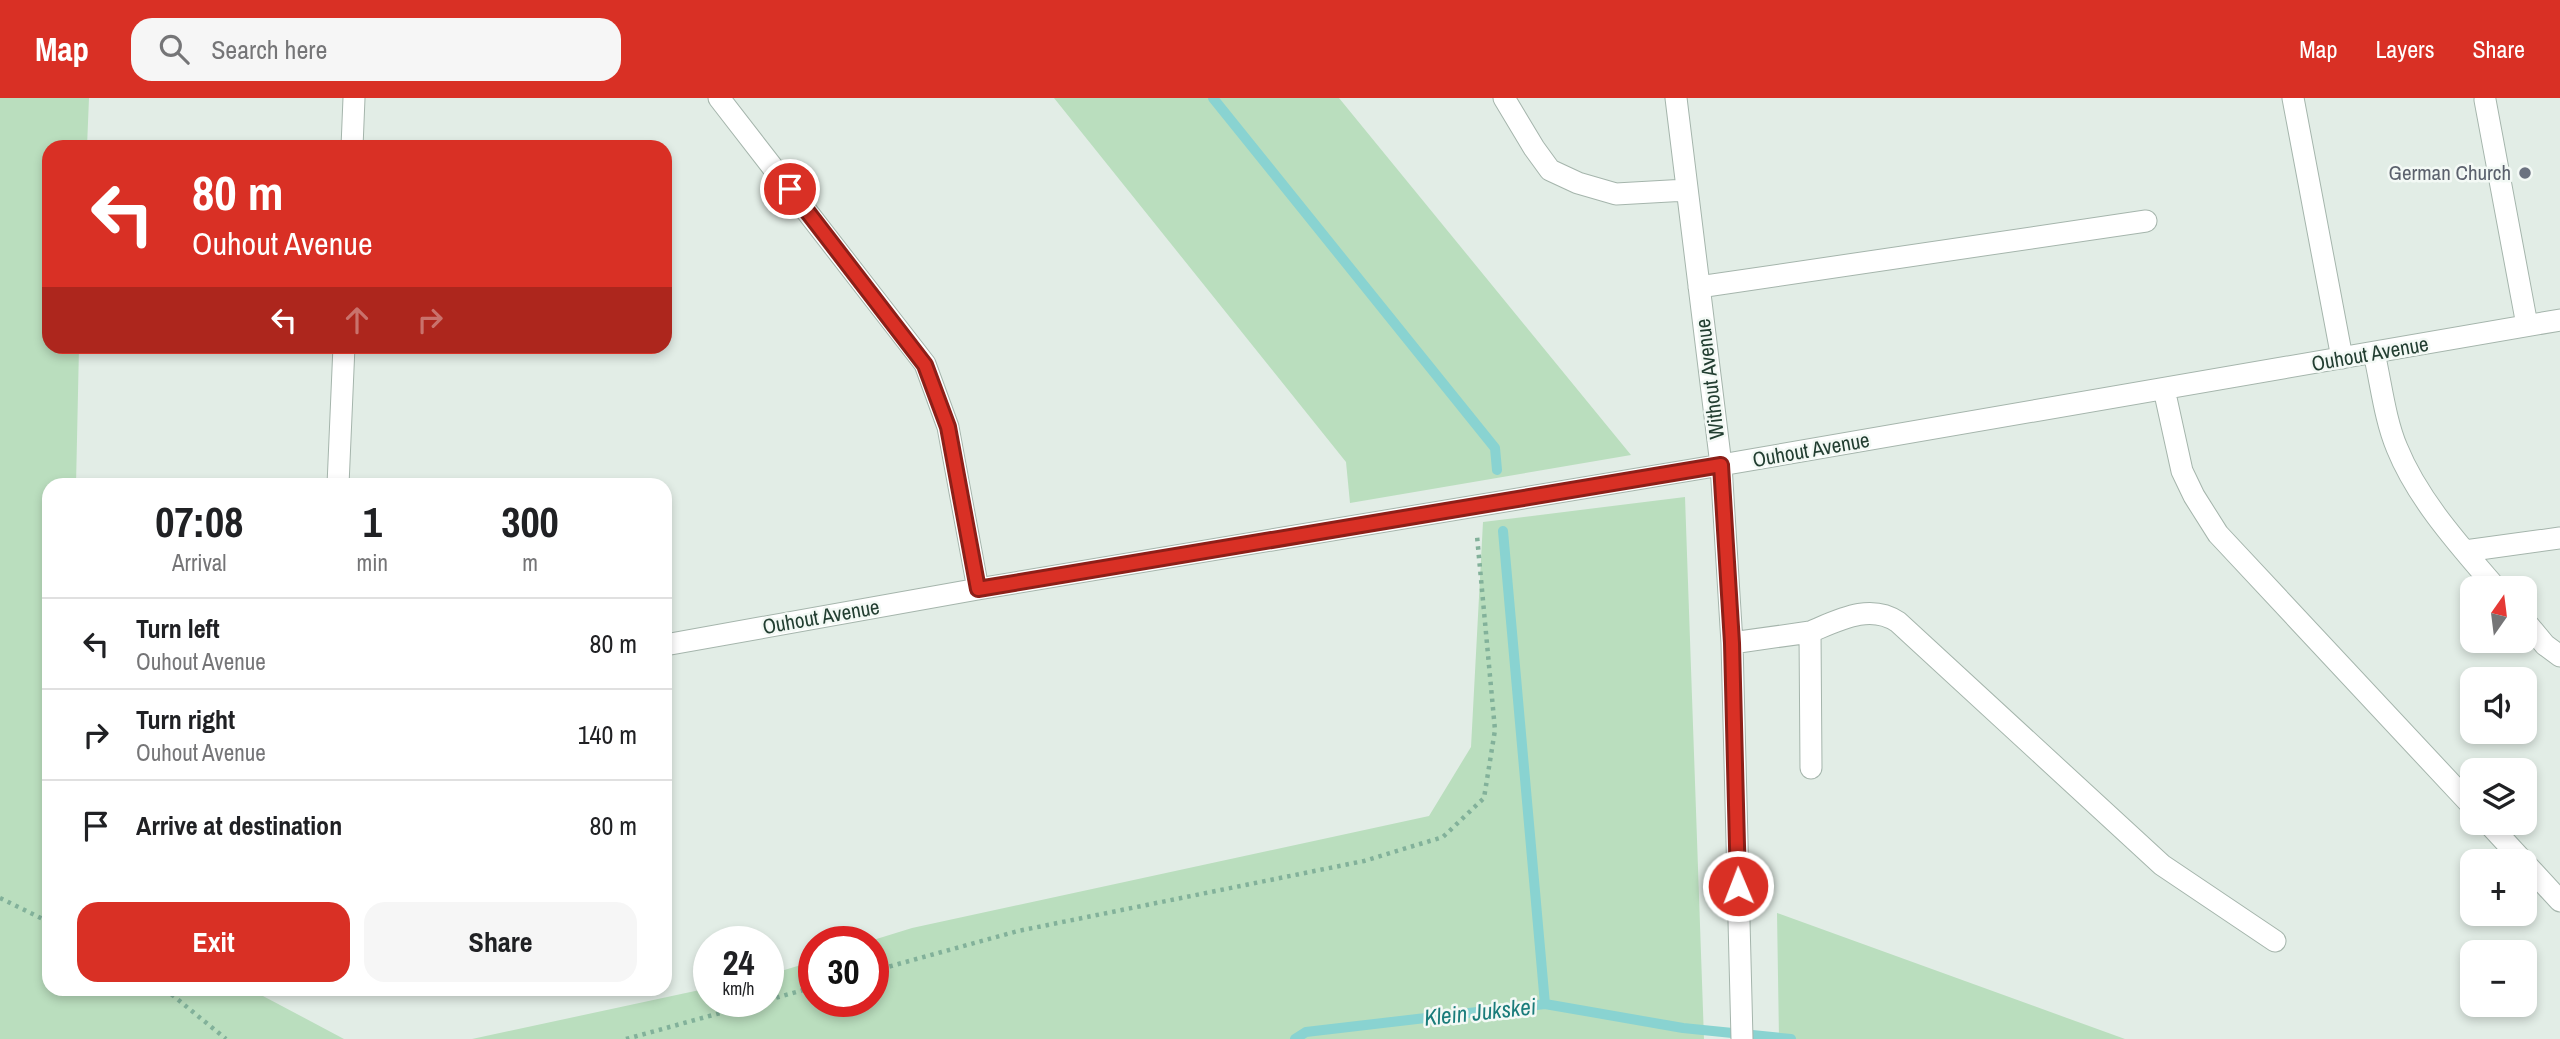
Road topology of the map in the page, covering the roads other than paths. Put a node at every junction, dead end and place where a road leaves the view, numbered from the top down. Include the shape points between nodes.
1 (354, 98) edge
2 (719, 98) edge
3 (1504, 98) edge
4 (1676, 98) edge
5 (2293, 98) edge
6 (2486, 100) edge
7 (352, 140) edge
8 (1687, 190) junction
9 (2146, 221) dead end
10 (1699, 287) junction
11 (2560, 320) edge
12 (2527, 325) junction
13 (2374, 353) junction
14 (344, 354) edge
15 (2342, 358) junction
16 (2164, 389) junction
17 (1721, 465) junction
18 (338, 478) edge
19 (2560, 538) edge
20 (2465, 551) junction
21 (2486, 576) edge
22 (978, 589) junction
23 (1810, 632) junction
24 (2538, 637) edge
25 (1732, 643) junction
26 (672, 644) edge
27 (2560, 656) edge
28 (1811, 768) dead end
29 (2460, 793) edge
30 (2499, 835) edge
31 (2512, 849) edge
32 (2537, 876) edge
33 (2560, 901) edge
34 (2275, 941) dead end
35 (1742, 1039) edge

1 - 7 street
2 - 22 street via 925,365 948,427
3 - 8 street via 1550,170 1616,194
4 - 8 street, Without Avenue
5 - 15 street
6 - 12 street
8 - 10 street, Without Avenue
9 - 10 street
10 - 17 street, Without Avenue
11 - 12 street, Ouhout Avenue
12 - 13 street, Ouhout Avenue
13 - 15 street, Ouhout Avenue
13 - 20 street via 2396,446 2413,483
14 - 18 street
15 - 16 street, Ouhout Avenue
16 - 17 street, Ouhout Avenue
16 - 29 street via 2182,471 2218,534
17 - 22 street, Ouhout Avenue
17 - 25 street, Without Avenue
19 - 20 street
20 - 21 street
22 - 26 street, Ouhout Avenue
23 - 25 street
23 - 28 street
23 - 34 street via 1848,616 1887,614 2162,865
24 - 27 street
25 - 35 street, Without Avenue
30 - 31 street
32 - 33 street

